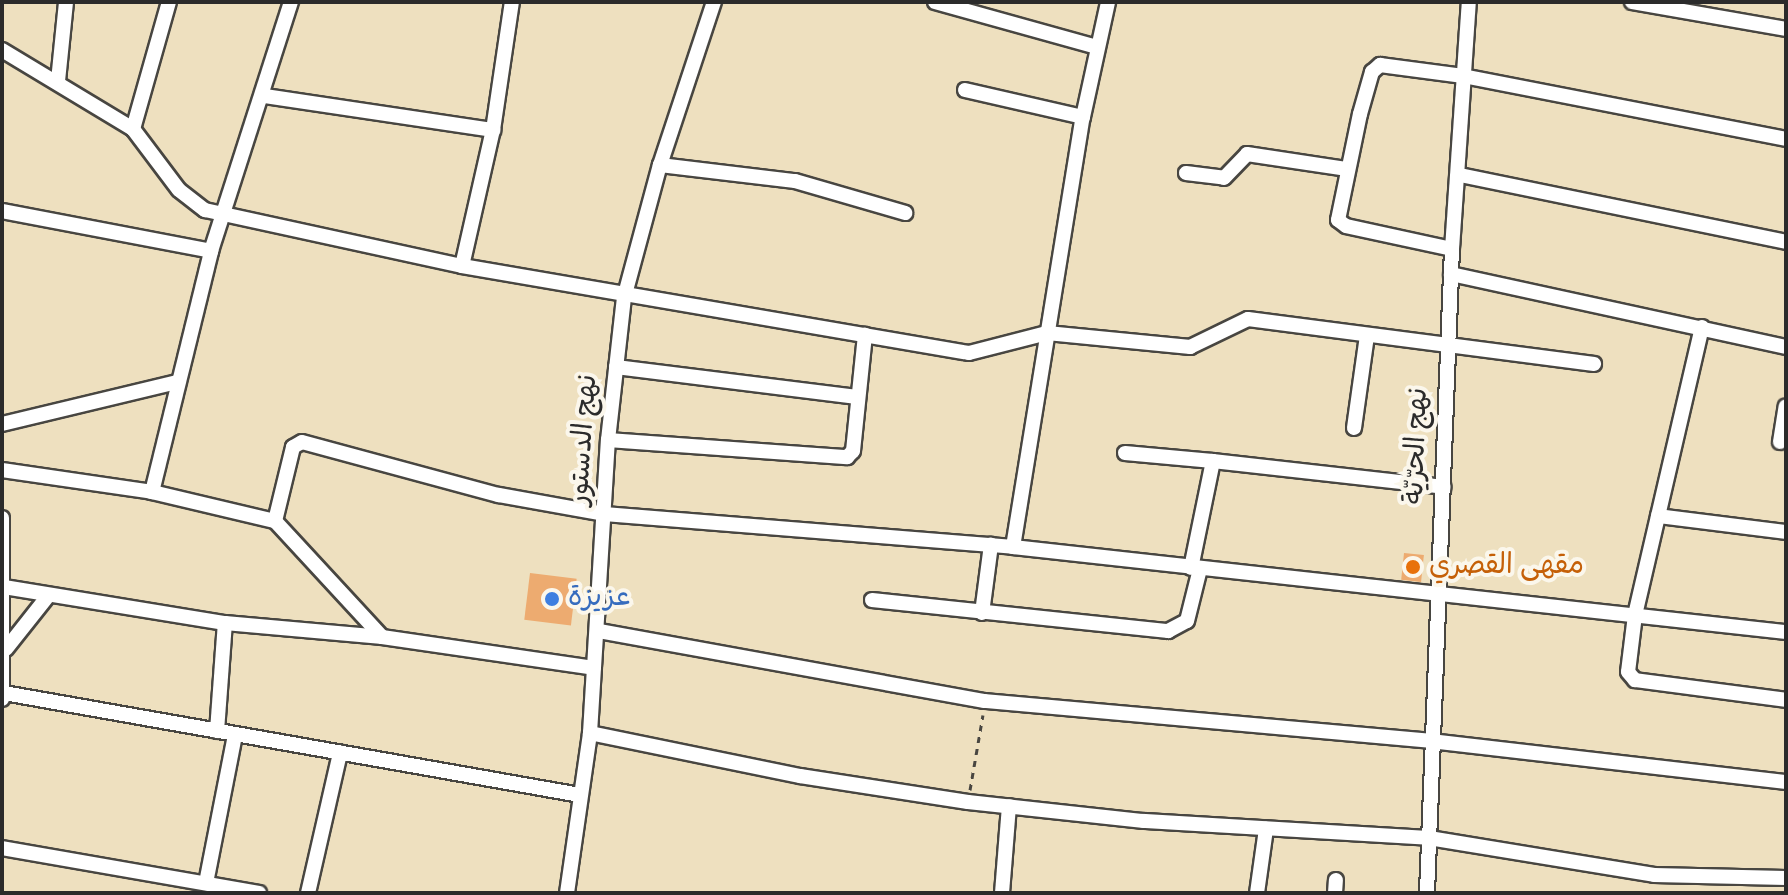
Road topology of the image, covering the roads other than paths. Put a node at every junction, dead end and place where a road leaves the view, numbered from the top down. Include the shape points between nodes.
1 (66, 2) edge
2 (169, 2) edge
3 (291, 2) edge
4 (512, 2) edge
5 (714, 2) edge
6 (935, 2) edge
7 (1108, 2) edge
8 (1469, 2) edge
9 (1632, 2) edge
10 (1786, 29) edge
11 (1097, 47) junction
12 (2, 50) edge
13 (1463, 76) junction
14 (58, 81) junction
15 (965, 90) dead end
16 (265, 96) junction
17 (1083, 117) junction
18 (133, 129) junction
19 (493, 130) junction
20 (1786, 139) edge
21 (660, 165) junction
22 (1346, 169) junction
23 (1186, 173) dead end
24 (1460, 175) junction
25 (2, 211) edge
26 (905, 213) dead end
27 (223, 218) junction
28 (1786, 242) edge
29 (1452, 249) junction
30 (211, 251) junction
31 (462, 266) junction
32 (1451, 274) junction
33 (624, 298) junction
34 (1702, 327) junction
35 (1047, 333) junction
36 (865, 335) junction
37 (1367, 335) junction
38 (1447, 343) junction
39 (1786, 347) edge
40 (1594, 364) dead end
41 (616, 367) junction
42 (177, 382) junction
43 (857, 397) junction
44 (1786, 406) edge
45 (2, 424) edge
46 (1354, 428) dead end
47 (608, 440) junction
48 (1780, 442) dead end
49 (1125, 453) dead end
50 (1213, 461) junction
51 (2, 470) edge
52 (1444, 487) junction
53 (152, 492) junction
54 (605, 514) junction
55 (1658, 516) junction
56 (2, 518) edge
57 (275, 521) junction
58 (1786, 532) edge
59 (991, 545) junction
60 (1013, 547) junction
61 (1195, 568) junction
62 (4, 587) junction
63 (1436, 593) junction
64 (48, 596) junction
65 (872, 600) dead end
66 (982, 613) junction
67 (1635, 615) junction
68 (225, 623) junction
69 (599, 631) junction
70 (1786, 632) edge
71 (382, 637) junction
72 (6, 649) junction
73 (594, 668) junction
74 (3, 696) edge
75 (1786, 700) edge
76 (217, 731) junction
77 (590, 733) junction
78 (235, 735) junction
79 (1431, 741) junction
80 (340, 753) junction
81 (1786, 782) edge
82 (580, 795) junction
83 (1009, 806) junction
84 (1266, 829) junction
85 (1429, 838) junction
86 (2, 848) edge
87 (1786, 878) edge
88 (206, 883) junction
89 (259, 893) edge
90 (308, 893) edge
91 (567, 893) edge
92 (1002, 893) edge
93 (1257, 893) edge
94 (1427, 893) edge

1 - 14 street
2 - 18 street
3 - 16 street
4 - 19 street
5 - 21 street, نهج الدستور
6 - 11 street
7 - 11 street
8 - 13 street, نهج الحرّيّة
9 - 10 street
11 - 17 street
12 - 14 street
13 - 20 street
13 - 22 street via 1387,64 1374,68
13 - 24 street, نهج الحرّيّة
14 - 18 street
15 - 17 street
16 - 19 street
16 - 27 street
17 - 35 street
18 - 27 street via 190,201
19 - 31 street
21 - 26 street via 795,181
21 - 33 street, نهج الدستور
22 - 23 street via 1247,154 1224,178
22 - 29 street via 1341,224
24 - 28 street
24 - 29 street, نهج الحرّيّة
25 - 30 street
27 - 30 street
27 - 31 street
29 - 32 street, نهج الحرّيّة
30 - 42 street
31 - 33 street
32 - 34 street
32 - 38 street, نهج الحرّيّة
33 - 36 street
33 - 41 street, نهج الدستور
34 - 39 street
34 - 55 street
35 - 36 street via 969,353
35 - 37 street via 1180,348 1248,319
35 - 60 street
36 - 43 street
37 - 38 street
37 - 46 street
38 - 40 street
38 - 52 street, نهج الحرّيّة
41 - 43 street
41 - 47 street, نهج الدستور
42 - 45 street
42 - 53 street
43 - 47 street via 853,451 847,457
44 - 48 street
47 - 54 street, نهج الدستور
49 - 50 street
50 - 52 street
50 - 61 street
51 - 53 street
52 - 63 street, نهج الحرّيّة
53 - 57 street
54 - 57 street via 484,491 302,442 293,447
54 - 59 street
54 - 69 street, نهج الدستور
55 - 58 street
55 - 67 street
56 - 62 street
57 - 71 street
59 - 60 street
59 - 66 street
60 - 61 street
61 - 63 street
61 - 66 street via 1187,621 1177,631
62 - 64 street
62 - 72 street
63 - 67 street
63 - 79 street, نهج الحرّيّة
64 - 68 street
64 - 72 street
65 - 66 street
67 - 70 street
67 - 75 street via 1628,668 1635,680
68 - 71 street
68 - 76 street
69 - 73 street, نهج الدستور
69 - 79 street via 985,701
71 - 73 street
72 - 74 street
73 - 77 street, نهج الدستور
74 - 76 street
76 - 78 street
77 - 82 street, نهج الدستور
77 - 83 street via 800,776
78 - 80 street
78 - 88 street
79 - 81 street
79 - 85 street, نهج الحرّيّة
80 - 82 street
80 - 90 street
82 - 91 street, نهج الدستور
83 - 84 street
83 - 92 street
84 - 85 street
84 - 93 street
85 - 87 street via 1654,875
85 - 94 street, نهج الحرّيّة
86 - 88 street
88 - 89 street

